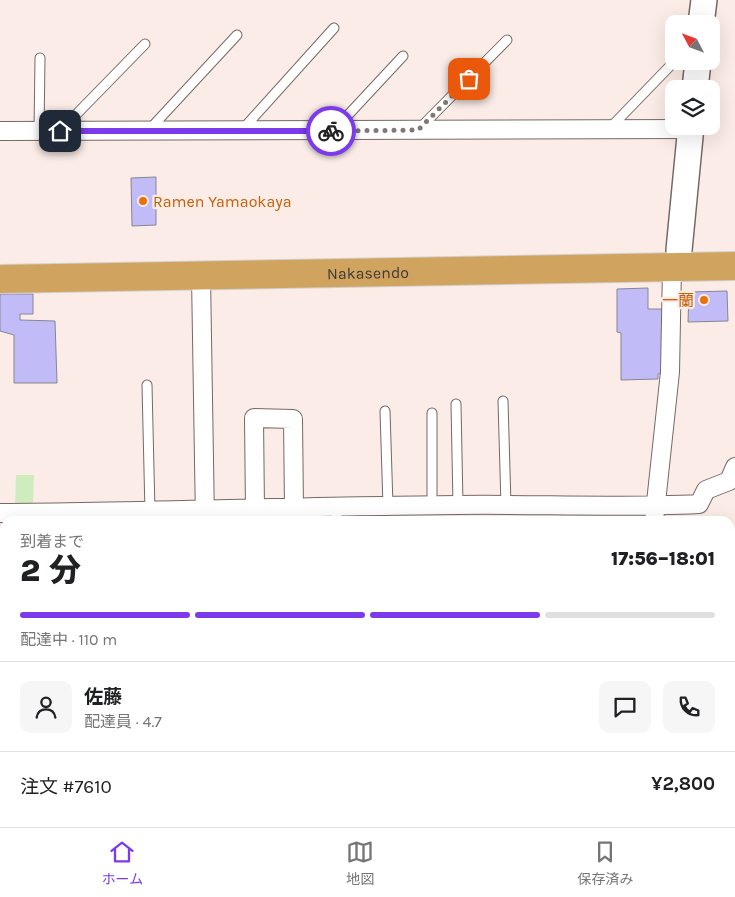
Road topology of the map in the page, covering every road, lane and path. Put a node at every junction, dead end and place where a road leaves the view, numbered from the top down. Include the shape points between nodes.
1 (704, 0) edge
2 (702, 15) edge
3 (334, 28) dead end
4 (237, 35) dead end
5 (507, 40) dead end
6 (145, 44) dead end
7 (403, 56) dead end
8 (40, 58) dead end
9 (666, 70) edge
10 (665, 129) edge
11 (333, 130) junction
12 (418, 130) junction
13 (608, 130) junction
14 (39, 131) junction
15 (60, 131) junction
16 (149, 131) junction
17 (242, 131) junction
18 (0, 132) edge
19 (690, 135) edge
20 (735, 250) edge
21 (676, 259) junction
22 (0, 260) edge
23 (735, 266) edge
24 (201, 276) junction
25 (0, 279) edge
26 (147, 385) dead end
27 (503, 401) dead end
28 (456, 404) dead end
29 (385, 411) dead end
30 (432, 413) dead end
31 (735, 467) edge
32 (458, 504) junction
33 (432, 505) junction
34 (506, 505) junction
35 (388, 506) junction
36 (294, 509) junction
37 (255, 510) junction
38 (150, 512) junction
39 (698, 513) edge
40 (0, 514) edge
41 (337, 514) edge
42 (654, 514) edge
43 (205, 516) edge

1 - 2 street
3 - 17 lane
4 - 16 lane
5 - 12 lane
6 - 15 lane
7 - 11 lane
8 - 14 lane
9 - 13 lane
10 - 13 street
11 - 12 street
11 - 17 street
12 - 13 street
14 - 15 street
14 - 18 street
15 - 16 street
16 - 17 street
19 - 21 street
20 - 21 highway, Nakasendo
21 - 22 highway, Nakasendo
21 - 23 highway, Nakasendo
21 - 24 highway, Nakasendo
21 - 42 street via 670,372
24 - 25 highway, Nakasendo
24 - 43 street
26 - 38 lane
27 - 34 lane
28 - 32 lane
29 - 35 lane
30 - 33 lane
31 - 39 street via 729,481 706,490
32 - 33 street
32 - 34 street
33 - 35 street
34 - 42 street
35 - 41 street
36 - 37 street
36 - 37 street via 293,419 254,418
36 - 41 street
37 - 43 street
38 - 40 street
38 - 43 street
39 - 42 street

